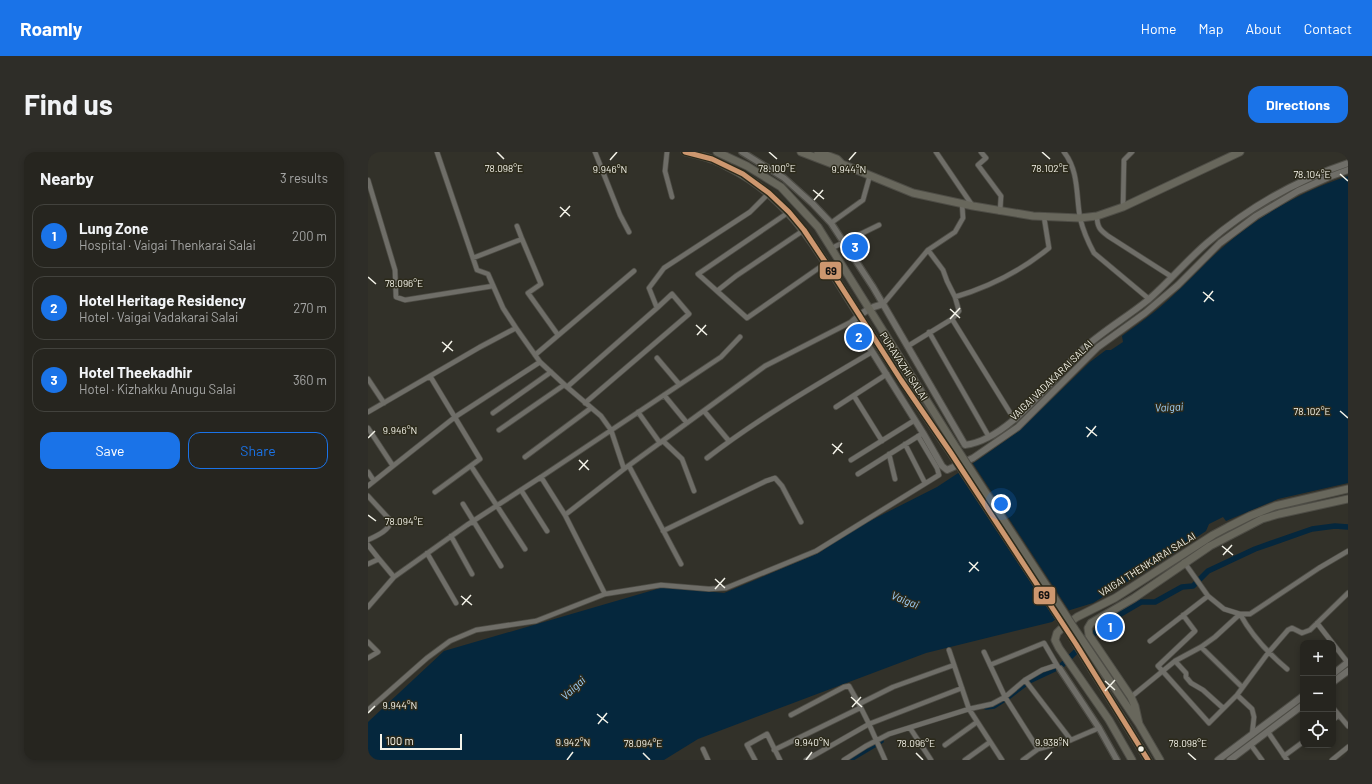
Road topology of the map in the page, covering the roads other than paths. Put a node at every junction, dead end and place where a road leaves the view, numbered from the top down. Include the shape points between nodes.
1 (437, 152) edge
2 (595, 152) edge
3 (667, 152) edge
4 (684, 152) edge
5 (718, 152) edge
6 (742, 152) edge
7 (801, 152) edge
8 (818, 152) edge
9 (936, 152) edge
10 (981, 152) edge
11 (1064, 152) edge
12 (1240, 152) edge
13 (1129, 153) edge
14 (831, 157) edge
15 (1348, 163) edge
16 (1348, 170) edge
17 (870, 175) junction
18 (368, 180) edge
19 (769, 193) junction
20 (672, 197) dead end
21 (962, 203) junction
22 (973, 206) junction
23 (1123, 207) junction
24 (789, 212) junction
25 (1000, 212) junction
26 (1097, 216) junction
27 (1044, 218) junction
28 (1080, 218) junction
29 (831, 223) junction
30 (879, 225) dead end
31 (517, 226) dead end
32 (804, 230) junction
33 (629, 232) dead end
34 (522, 239) junction
35 (844, 242) junction
36 (832, 248) junction
37 (928, 250) junction
38 (472, 258) junction
39 (826, 263) junction
40 (634, 271) dead end
41 (1172, 277) junction
42 (493, 286) junction
43 (717, 291) junction
44 (955, 297) junction
45 (1149, 299) junction
46 (883, 304) junction
47 (657, 308) junction
48 (870, 308) junction
49 (859, 314) junction
50 (952, 318) junction
51 (853, 321) junction
52 (516, 328) junction
53 (929, 332) junction
54 (558, 335) junction
55 (740, 336) dead end
56 (908, 346) junction
57 (872, 352) junction
58 (535, 355) junction
59 (657, 358) dead end
60 (540, 362) junction
61 (551, 372) junction
62 (887, 374) junction
63 (430, 376) junction
64 (368, 379) edge
65 (679, 384) junction
66 (566, 386) junction
67 (664, 395) junction
68 (854, 396) junction
69 (384, 403) junction
70 (585, 403) junction
71 (836, 407) dead end
72 (591, 408) junction
73 (704, 411) junction
74 (368, 412) edge
75 (638, 412) junction
76 (493, 413) dead end
77 (455, 417) junction
78 (1014, 419) junction
79 (915, 420) junction
80 (687, 423) junction
81 (368, 428) edge
82 (499, 430) dead end
83 (610, 430) junction
84 (921, 434) junction
85 (989, 437) junction
86 (729, 441) junction
87 (882, 441) junction
88 (662, 442) junction
89 (905, 444) junction
90 (954, 451) junction
91 (889, 454) junction
92 (524, 457) dead end
93 (707, 458) dead end
94 (851, 460) dead end
95 (393, 466) junction
96 (471, 466) junction
97 (629, 466) junction
98 (624, 470) junction
99 (368, 472) edge
100 (858, 474) dead end
101 (541, 477) junction
102 (896, 479) dead end
103 (374, 481) junction
104 (925, 483) junction
105 (368, 486) edge
106 (1348, 489) edge
107 (521, 490) junction
108 (694, 491) dead end
109 (435, 492) dead end
110 (368, 496) edge
111 (1348, 499) edge
112 (463, 504) dead end
113 (497, 505) junction
114 (565, 515) junction
115 (473, 521) junction
116 (801, 522) dead end
117 (547, 531) dead end
118 (663, 531) junction
119 (451, 536) junction
120 (368, 540) edge
121 (368, 545) edge
122 (525, 549) dead end
123 (1348, 551) edge
124 (427, 553) junction
125 (379, 559) junction
126 (1184, 562) junction
127 (368, 564) edge
128 (681, 564) dead end
129 (501, 566) dead end
130 (472, 574) dead end
131 (394, 577) junction
132 (1348, 593) edge
133 (605, 594) junction
134 (1208, 596) junction
135 (456, 603) dead end
136 (368, 607) edge
137 (1240, 614) junction
138 (1184, 615) junction
139 (1317, 623) junction
140 (1150, 640) dead end
141 (368, 642) edge
142 (1082, 645) junction
143 (1201, 647) junction
144 (949, 650) dead end
145 (984, 652) dead end
146 (1268, 653) junction
147 (368, 658) edge
148 (1175, 661) junction
149 (1348, 662) edge
150 (990, 665) junction
151 (954, 666) junction
152 (1058, 667) junction
153 (1287, 669) dead end
154 (1348, 671) edge
155 (1162, 672) junction
156 (1336, 672) edge
157 (1336, 680) edge
158 (1027, 682) junction
159 (1242, 687) junction
160 (962, 688) junction
161 (1237, 695) junction
162 (1131, 697) junction
163 (1006, 698) junction
164 (1300, 698) edge
165 (860, 706) junction
166 (1300, 707) edge
167 (1223, 708) junction
168 (368, 710) edge
169 (970, 711) junction
170 (1336, 712) edge
171 (792, 715) dead end
172 (1339, 715) junction
173 (1336, 718) edge
174 (976, 722) junction
175 (1347, 722) edge
176 (869, 724) junction
177 (1139, 724) junction
178 (1099, 728) junction
179 (910, 729) junction
180 (1268, 732) junction
181 (1252, 735) junction
182 (1071, 740) junction
183 (990, 742) junction
184 (876, 743) junction
185 (945, 745) dead end
186 (1251, 745) junction
187 (1300, 745) edge
188 (1348, 747) edge
189 (703, 749) dead end
190 (1038, 749) junction
191 (774, 750) junction
192 (1285, 758) edge
193 (708, 760) edge
194 (755, 760) edge
195 (780, 760) edge
196 (806, 760) edge
197 (844, 760) edge
198 (885, 760) edge
199 (931, 760) edge
200 (965, 760) edge
201 (1002, 760) edge
202 (1023, 760) edge
203 (1117, 760) edge
204 (1132, 760) edge
205 (1148, 760) edge
206 (1160, 760) edge
207 (1218, 760) edge
208 (1230, 760) edge
209 (1262, 760) edge
210 (1332, 760) edge

1 - 38 street
2 - 33 street
3 - 20 street via 665,170
4 - 19 main road, PURAVAZHI SALAI via 712,159 743,174
5 - 36 main road, PURAVAZHI SALAI via 781,187 818,227
6 - 29 street via 784,178
7 - 14 main road
8 - 14 main road
9 - 22 street
10 - 25 street via 986,158 978,165 1000,196
11 - 28 street via 1074,169
12 - 23 main road
13 - 23 street via 1124,160
14 - 17 main road
15 - 41 main road, VAIGAI VADAKARAI SALAI via 1326,170 1280,192 1251,210 1208,242
16 - 84 main road, VAIGAI VADAKARAI SALAI via 1298,191 1256,216 1220,243 1162,299 1098,347 1018,427 974,458 947,470
17 - 21 main road via 913,193
17 - 29 street via 863,200
18 - 42 street via 395,270 396,297 405,300
19 - 24 main road, PURAVAZHI SALAI
19 - 47 street via 750,212 664,268 649,288
21 - 22 main road
21 - 37 street via 963,218 955,232
22 - 25 main road
23 - 26 main road
24 - 32 main road, PURAVAZHI SALAI
24 - 43 street via 698,274
25 - 27 main road
26 - 28 main road
26 - 41 street via 1098,228
27 - 28 main road
27 - 44 street via 1049,248 1037,258 978,291
28 - 45 street via 1094,253
29 - 35 street
30 - 35 street
31 - 34 street
32 - 39 main road, PURAVAZHI SALAI
32 - 43 street
34 - 38 street
34 - 54 street via 541,284 528,293
35 - 36 street
35 - 46 street
36 - 48 main road, PURAVAZHI SALAI
37 - 44 street via 943,270
37 - 46 street
38 - 42 street via 476,270 488,274
39 - 43 street via 747,318
39 - 49 main road, PURAVAZHI SALAI
40 - 54 street
41 - 45 main road, VAIGAI VADAKARAI SALAI
42 - 52 street
44 - 50 street via 959,311
45 - 78 main road, VAIGAI VADAKARAI SALAI via 1081,351
46 - 48 main road
46 - 56 main road, VAIGAI VADAKARAI SALAI
47 - 66 street
47 - 70 street via 672,294 689,314
48 - 49 main road
48 - 90 main road, PURAVAZHI SALAI
49 - 51 main road
49 - 90 main road, PURAVAZHI SALAI via 901,380
50 - 53 street
50 - 78 street
51 - 57 main road, VAIGAI VADAKARAI SALAI
51 - 73 street via 765,366
52 - 58 street
52 - 63 street
53 - 56 street
53 - 85 street
54 - 58 street
55 - 65 street via 721,357
56 - 85 main road, VAIGAI VADAKARAI SALAI via 965,445 975,444
57 - 62 main road, VAIGAI VADAKARAI SALAI
57 - 86 street
58 - 60 street
59 - 65 street
60 - 61 street
60 - 77 street
61 - 66 street
61 - 76 street
62 - 68 street
62 - 79 main road, VAIGAI VADAKARAI SALAI
63 - 69 street
63 - 77 street
64 - 69 street
65 - 67 street
66 - 70 street
66 - 82 street
67 - 75 street
67 - 80 street
68 - 71 street
68 - 87 street
69 - 74 street
70 - 72 street
72 - 83 street
72 - 92 street
73 - 80 street
73 - 86 street
75 - 83 street
75 - 88 street
77 - 95 street
77 - 96 street via 480,459
78 - 85 main road, VAIGAI VADAKARAI SALAI
79 - 84 main road, VAIGAI VADAKARAI SALAI
79 - 87 street
80 - 88 street
81 - 95 street
83 - 98 street
83 - 101 street
84 - 89 street
84 - 104 street via 939,475
86 - 93 street
87 - 94 street
88 - 97 street
88 - 108 street via 682,459
89 - 91 street
89 - 104 street
90 - 142 main road, bridge
91 - 100 street
91 - 102 street
95 - 103 street
96 - 109 street
96 - 113 street
97 - 98 street
97 - 118 street
98 - 114 street
99 - 103 street
101 - 107 street
101 - 114 street
103 - 105 street
104 - 133 street via 816,551 726,588 709,589 661,584
106 - 204 main road, VAIGAI THENKARAI SALAI via 1275,506 1250,516 1213,535 1115,598 1077,616 1060,629 1056,640 1064,656 1110,720
107 - 113 street
107 - 117 street
110 - 120 street via 391,521 385,530
111 - 126 main road, VAIGAI THENKARAI SALAI via 1262,519
112 - 115 street
113 - 115 street
113 - 122 street
114 - 133 street
115 - 119 street
115 - 129 street
116 - 118 street via 775,478
118 - 128 street
119 - 124 street
119 - 130 street
121 - 125 street
123 - 137 street via 1250,614
124 - 131 street
124 - 135 street
125 - 127 street
125 - 131 street
126 - 134 street
126 - 162 main road, VAIGAI THENKARAI SALAI via 1088,628 1089,635
131 - 136 street
132 - 139 street
133 - 168 street via 536,621 476,630 450,641
134 - 137 street via 1224,609
134 - 138 street
137 - 143 street
137 - 146 street via 1245,625
138 - 140 street
138 - 155 street via 1195,631 1158,666
139 - 146 street via 1302,633 1292,628 1288,630
139 - 149 street
141 - 147 street via 378,652
142 - 177 main road
142 - 205 main road
143 - 148 street
143 - 159 street
144 - 151 street
145 - 150 street
146 - 153 street
146 - 159 street
148 - 155 street
148 - 167 street via 1191,683
149 - 156 main road
150 - 152 street via 1044,643
150 - 163 street
151 - 160 street
151 - 165 street via 893,687
152 - 158 street via 1042,670
152 - 178 street
154 - 157 main road
155 - 162 street
155 - 167 street via 1209,723
158 - 163 street
158 - 182 street
159 - 161 street
160 - 169 street
160 - 176 street
161 - 167 street
161 - 181 street via 1252,709
162 - 177 main road, VAIGAI THENKARAI SALAI
163 - 169 street
163 - 190 street
164 - 181 main road
165 - 171 street via 848,686
165 - 176 street
165 - 191 street
166 - 180 main road
169 - 174 street
169 - 179 street
170 - 172 street
172 - 173 street
172 - 175 street
174 - 183 street
174 - 185 street
176 - 184 street
176 - 196 street
177 - 206 main road
178 - 182 street
178 - 203 street
179 - 184 street via 889,734
179 - 199 street
180 - 186 main road
180 - 192 street
181 - 207 main road
182 - 190 street
183 - 200 street
183 - 201 street
184 - 197 street
184 - 198 street
186 - 208 main road
186 - 209 street
187 - 192 street
188 - 210 street
189 - 193 street
190 - 202 street
191 - 194 street via 767,734 747,745
191 - 195 street

